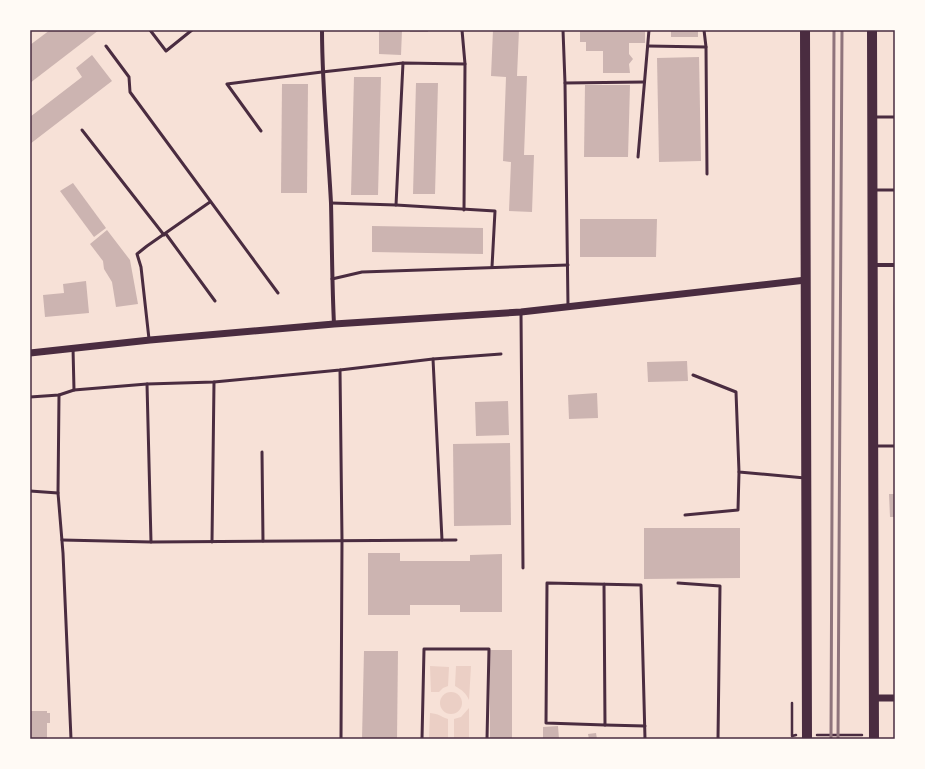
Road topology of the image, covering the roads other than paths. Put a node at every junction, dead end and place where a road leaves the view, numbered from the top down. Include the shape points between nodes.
1 (150, 30) edge
2 (192, 30) edge
3 (322, 30) edge
4 (462, 30) edge
5 (563, 30) edge
6 (649, 30) edge
7 (704, 30) edge
8 (805, 30) edge
9 (872, 30) edge
10 (106, 46) dead end
11 (648, 46) junction
12 (706, 47) junction
13 (403, 64) junction
14 (465, 64) junction
15 (322, 72) junction
16 (644, 82) junction
17 (565, 83) junction
18 (872, 117) junction
19 (895, 117) edge
20 (82, 130) dead end
21 (261, 131) dead end
22 (638, 157) dead end
23 (707, 174) dead end
24 (872, 190) junction
25 (895, 190) edge
26 (210, 202) junction
27 (330, 203) junction
28 (396, 205) junction
29 (464, 210) junction
30 (165, 234) junction
31 (568, 265) junction
32 (895, 265) edge
33 (872, 266) junction
34 (492, 267) junction
35 (331, 279) junction
36 (806, 280) junction
37 (278, 293) dead end
38 (215, 301) dead end
39 (568, 307) junction
40 (521, 312) junction
41 (334, 324) junction
42 (150, 340) junction
43 (73, 348) junction
44 (30, 352) edge
45 (501, 354) dead end
46 (432, 359) junction
47 (340, 370) junction
48 (693, 375) dead end
49 (214, 382) junction
50 (146, 384) junction
51 (74, 390) junction
52 (59, 395) junction
53 (30, 397) edge
54 (873, 446) junction
55 (895, 446) edge
56 (262, 452) dead end
57 (739, 472) junction
58 (806, 478) junction
59 (30, 491) edge
60 (58, 493) junction
61 (685, 515) dead end
62 (62, 540) junction
63 (342, 540) junction
64 (442, 540) junction
65 (456, 540) dead end
66 (263, 541) junction
67 (151, 542) junction
68 (212, 542) junction
69 (523, 568) dead end
70 (678, 583) dead end
71 (604, 584) junction
72 (874, 698) junction
73 (895, 698) edge
74 (605, 725) junction
75 (645, 726) junction
76 (808, 737) edge
77 (71, 739) edge
78 (341, 739) edge
79 (422, 739) edge
80 (487, 739) edge
81 (645, 739) edge
82 (718, 739) edge
83 (874, 739) edge

1 - 2 lane via 166,51
3 - 15 street
4 - 14 lane
5 - 17 lane
6 - 11 lane
7 - 12 lane
8 - 36 highway
9 - 18 highway
10 - 26 lane via 129,77 130,92
11 - 12 lane
11 - 16 lane
12 - 23 lane
13 - 14 lane
13 - 15 lane
13 - 28 lane
14 - 29 lane
15 - 21 lane via 227,84
15 - 27 street
16 - 17 lane
16 - 22 lane
17 - 31 lane
18 - 19 lane
18 - 24 highway
20 - 30 lane
24 - 25 lane
24 - 33 highway
26 - 30 lane
26 - 37 lane
27 - 28 lane
27 - 35 street
28 - 29 lane
29 - 34 lane via 495,211
30 - 38 lane
30 - 42 lane via 137,254 141,267
31 - 34 lane
31 - 39 lane
32 - 33 street
33 - 54 highway
34 - 35 lane via 362,272
35 - 41 street
36 - 39 street
36 - 58 highway
39 - 40 street
40 - 41 street
40 - 69 lane
41 - 42 street
42 - 43 street
43 - 44 street
43 - 51 lane
45 - 46 lane
46 - 47 lane
46 - 64 lane
47 - 49 lane
47 - 63 lane
48 - 57 lane via 736,392
49 - 50 lane
49 - 68 lane
50 - 51 lane
50 - 67 lane
51 - 52 lane
52 - 53 lane
52 - 60 lane
54 - 55 lane
54 - 72 highway
56 - 66 lane
57 - 58 lane
57 - 61 lane via 738,510
58 - 76 highway
59 - 60 lane
60 - 62 lane
62 - 67 lane
62 - 77 lane
63 - 64 lane
63 - 66 lane
63 - 78 lane
64 - 65 lane
66 - 68 lane
67 - 68 lane
70 - 82 lane via 720,586
71 - 74 lane
71 - 74 lane via 547,583 546,723
71 - 75 lane via 641,585
72 - 73 street
72 - 83 highway
74 - 75 lane
75 - 81 lane
79 - 80 lane via 424,649 489,649

